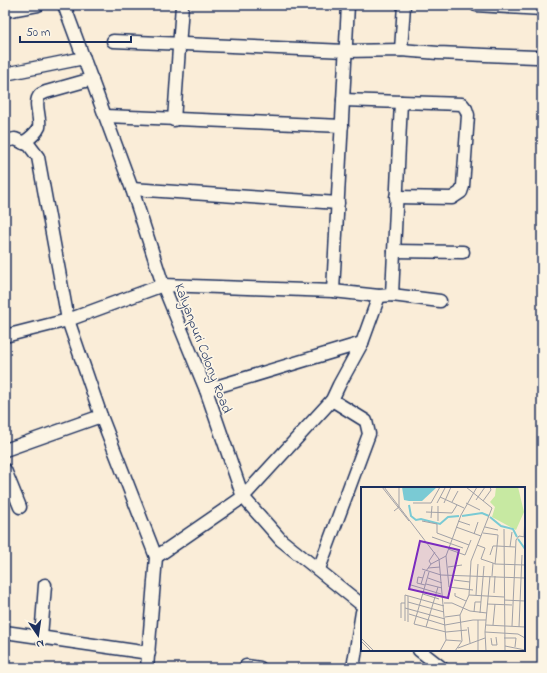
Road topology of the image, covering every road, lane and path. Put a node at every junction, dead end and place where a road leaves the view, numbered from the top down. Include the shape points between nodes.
1 (38, 5) edge
2 (64, 5) edge
3 (182, 5) edge
4 (348, 5) edge
5 (404, 5) edge
6 (476, 5) edge
7 (542, 9) edge
8 (5, 11) edge
9 (113, 41) dead end
10 (179, 44) junction
11 (401, 50) junction
12 (346, 51) junction
13 (536, 57) dead end
14 (84, 58) junction
15 (5, 74) edge
16 (92, 79) junction
17 (343, 100) junction
18 (401, 102) junction
19 (106, 116) junction
20 (174, 120) junction
21 (342, 126) junction
22 (5, 141) edge
23 (23, 143) junction
24 (132, 189) junction
25 (396, 197) junction
26 (338, 203) junction
27 (394, 251) junction
28 (462, 252) dead end
29 (163, 285) junction
30 (333, 290) junction
31 (392, 295) junction
32 (379, 296) junction
33 (440, 301) dead end
34 (68, 320) junction
35 (5, 336) edge
36 (362, 343) junction
37 (206, 390) junction
38 (332, 400) junction
39 (101, 416) junction
40 (5, 450) edge
41 (5, 470) edge
42 (243, 497) junction
43 (20, 507) dead end
44 (156, 558) junction
45 (318, 570) junction
46 (45, 585) dead end
47 (361, 604) edge
48 (361, 618) edge
49 (5, 632) edge
50 (41, 636) junction
51 (420, 651) edge
52 (148, 653) junction
53 (246, 666) dead end
54 (147, 668) edge
55 (260, 668) edge
56 (353, 668) edge
57 (442, 668) edge

1 - 8 street
2 - 14 street, Kalyanpuri Colony Road
3 - 10 street
4 - 12 street
5 - 11 street
6 - 7 street
9 - 10 street
10 - 12 street
10 - 20 street
11 - 12 street
11 - 13 street
12 - 17 street
14 - 15 street
14 - 16 street, Kalyanpuri Colony Road
16 - 19 street, Kalyanpuri Colony Road
16 - 23 street via 40,95 37,100 38,128
17 - 18 street
17 - 21 street
18 - 25 street
18 - 25 street via 462,104 468,115 461,192 452,198
19 - 20 street
19 - 24 street, Kalyanpuri Colony Road
20 - 21 street
21 - 26 street
22 - 23 street via 15,139
23 - 34 street via 29,145 38,157
24 - 26 street
24 - 29 street, Kalyanpuri Colony Road
25 - 27 street
26 - 30 street
27 - 28 street
27 - 31 street
29 - 30 street
29 - 34 street
29 - 37 street, Kalyanpuri Colony Road
30 - 32 street
31 - 32 street
31 - 33 street
32 - 36 street
34 - 35 street
34 - 39 street
36 - 37 street
36 - 38 street
37 - 42 street, Kalyanpuri Colony Road
38 - 42 street
38 - 45 street via 366,421 369,434
39 - 40 street
39 - 44 street
41 - 43 street
42 - 44 street
42 - 45 street via 281,540
44 - 52 street
45 - 47 street
46 - 50 street
48 - 56 street
49 - 50 street
50 - 52 street
51 - 57 street
52 - 54 street
53 - 55 street

